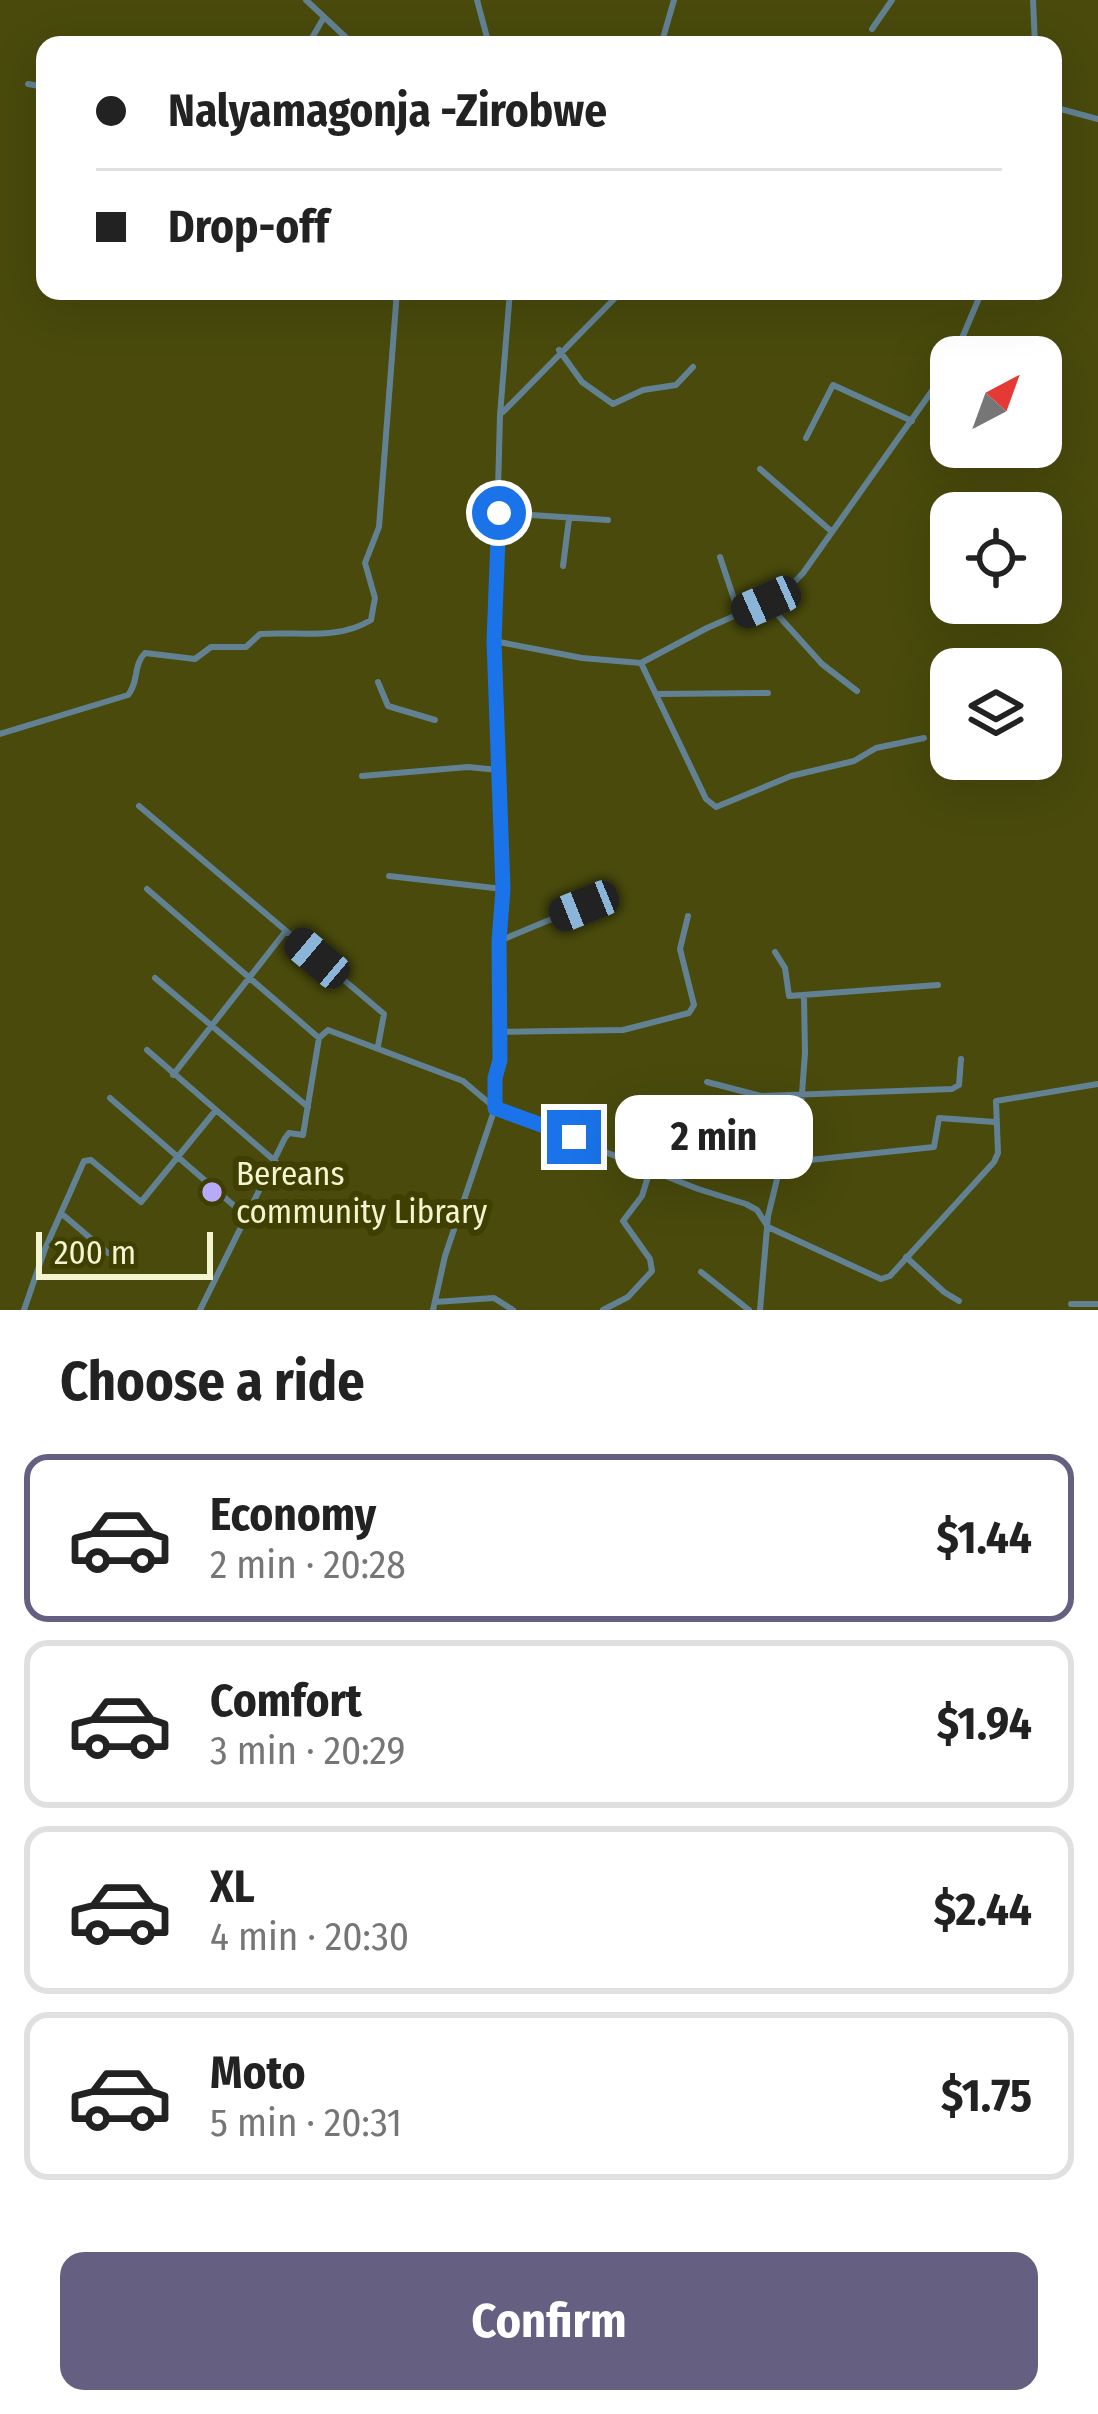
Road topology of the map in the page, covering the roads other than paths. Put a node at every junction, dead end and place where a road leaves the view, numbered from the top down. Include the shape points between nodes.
1 (306, 0) edge
2 (477, 0) edge
3 (674, 0) edge
4 (892, 0) edge
5 (1033, 0) edge
6 (324, 17) junction
7 (872, 29) dead end
8 (313, 36) edge
9 (344, 36) edge
10 (487, 36) edge
11 (664, 36) edge
12 (1035, 36) edge
13 (28, 84) dead end
14 (36, 85) edge
15 (1062, 109) edge
16 (1098, 119) edge
17 (397, 300) edge
18 (509, 300) edge
19 (613, 300) edge
20 (978, 300) edge
21 (963, 336) edge
22 (559, 350) junction
23 (693, 367) dead end
24 (930, 394) edge
25 (500, 415) junction
26 (912, 421) junction
27 (806, 438) dead end
28 (760, 470) dead end
29 (499, 513) junction
30 (569, 519) junction
31 (608, 520) dead end
32 (831, 531) junction
33 (720, 557) dead end
34 (563, 566) dead end
35 (766, 602) junction
36 (739, 614) junction
37 (494, 641) junction
38 (641, 663) junction
39 (378, 682) dead end
40 (856, 691) dead end
41 (768, 693) dead end
42 (656, 694) junction
43 (435, 720) dead end
44 (0, 734) edge
45 (924, 738) dead end
46 (498, 770) junction
47 (362, 776) dead end
48 (140, 806) dead end
49 (389, 876) dead end
50 (147, 889) dead end
51 (503, 889) junction
52 (607, 896) dead end
53 (688, 916) dead end
54 (285, 932) junction
55 (499, 941) junction
56 (775, 952) dead end
57 (155, 978) dead end
58 (249, 979) junction
59 (938, 985) dead end
60 (804, 995) junction
61 (211, 1025) junction
62 (500, 1032) junction
63 (320, 1037) junction
64 (378, 1046) junction
65 (147, 1050) dead end
66 (961, 1059) dead end
67 (172, 1075) junction
68 (707, 1082) dead end
69 (1098, 1084) edge
70 (802, 1093) junction
71 (110, 1098) dead end
72 (308, 1107) junction
73 (495, 1108) junction
74 (216, 1110) junction
75 (995, 1122) junction
76 (176, 1156) junction
77 (797, 1161) junction
78 (276, 1162) junction
79 (651, 1169) junction
80 (62, 1214) junction
81 (247, 1217) junction
82 (768, 1227) junction
83 (107, 1253) dead end
84 (906, 1257) junction
85 (701, 1272) dead end
86 (959, 1301) dead end
87 (1071, 1304) dead end
88 (1098, 1304) edge
89 (434, 1306) edge
90 (24, 1310) edge
91 (200, 1310) edge
92 (514, 1310) edge
93 (603, 1310) edge
94 (749, 1310) edge
95 (760, 1310) edge

1 - 6 street
2 - 10 street
3 - 11 street
4 - 7 street
5 - 12 street
6 - 8 street
6 - 9 street
13 - 14 street
15 - 16 street
17 - 44 street via 379,527 365,563 375,598 371,620 311,637 260,634 246,647 211,647 194,659 145,653 128,695
18 - 25 street
19 - 22 street
20 - 21 street
22 - 23 street via 582,382 613,404 676,385
22 - 25 street
24 - 26 street
25 - 29 street
26 - 27 street via 833,385
26 - 32 street
28 - 32 street
29 - 30 street
29 - 37 street
30 - 31 street
30 - 34 street
32 - 35 street via 793,584
33 - 36 street
35 - 36 street
35 - 40 street
36 - 38 street
37 - 38 street
37 - 46 street
38 - 42 street
39 - 43 street via 388,706
41 - 42 street
42 - 45 street via 716,807
46 - 47 street
46 - 51 street
48 - 54 street
49 - 51 street
50 - 58 street
51 - 55 street
52 - 55 street
53 - 62 street via 680,949 693,998 689,1013 623,1030
54 - 58 street
54 - 64 street via 384,1014
55 - 62 street
56 - 60 street via 788,994
57 - 61 street
58 - 61 street
58 - 63 street
59 - 60 street
60 - 70 street
61 - 67 street
61 - 72 street
62 - 73 street
63 - 64 street via 332,1031
63 - 72 street
64 - 73 street via 463,1081
65 - 67 street
66 - 70 street via 952,1090
67 - 74 street
68 - 70 street via 761,1096
69 - 75 street via 997,1101
70 - 77 street
71 - 76 street
72 - 78 street via 304,1135 289,1133
73 - 79 street
73 - 89 street
74 - 76 street
74 - 78 street
75 - 77 street via 939,1118 934,1147
75 - 84 street via 998,1153 986,1176
76 - 80 street via 139,1202 86,1160
76 - 81 street
77 - 82 street via 777,1167
78 - 81 street
79 - 82 street via 746,1204
79 - 93 street via 622,1221 652,1271
80 - 83 street
80 - 90 street
81 - 91 street
82 - 84 street via 881,1279
82 - 95 street
84 - 86 street
85 - 94 street
87 - 88 street
89 - 92 street via 494,1298

